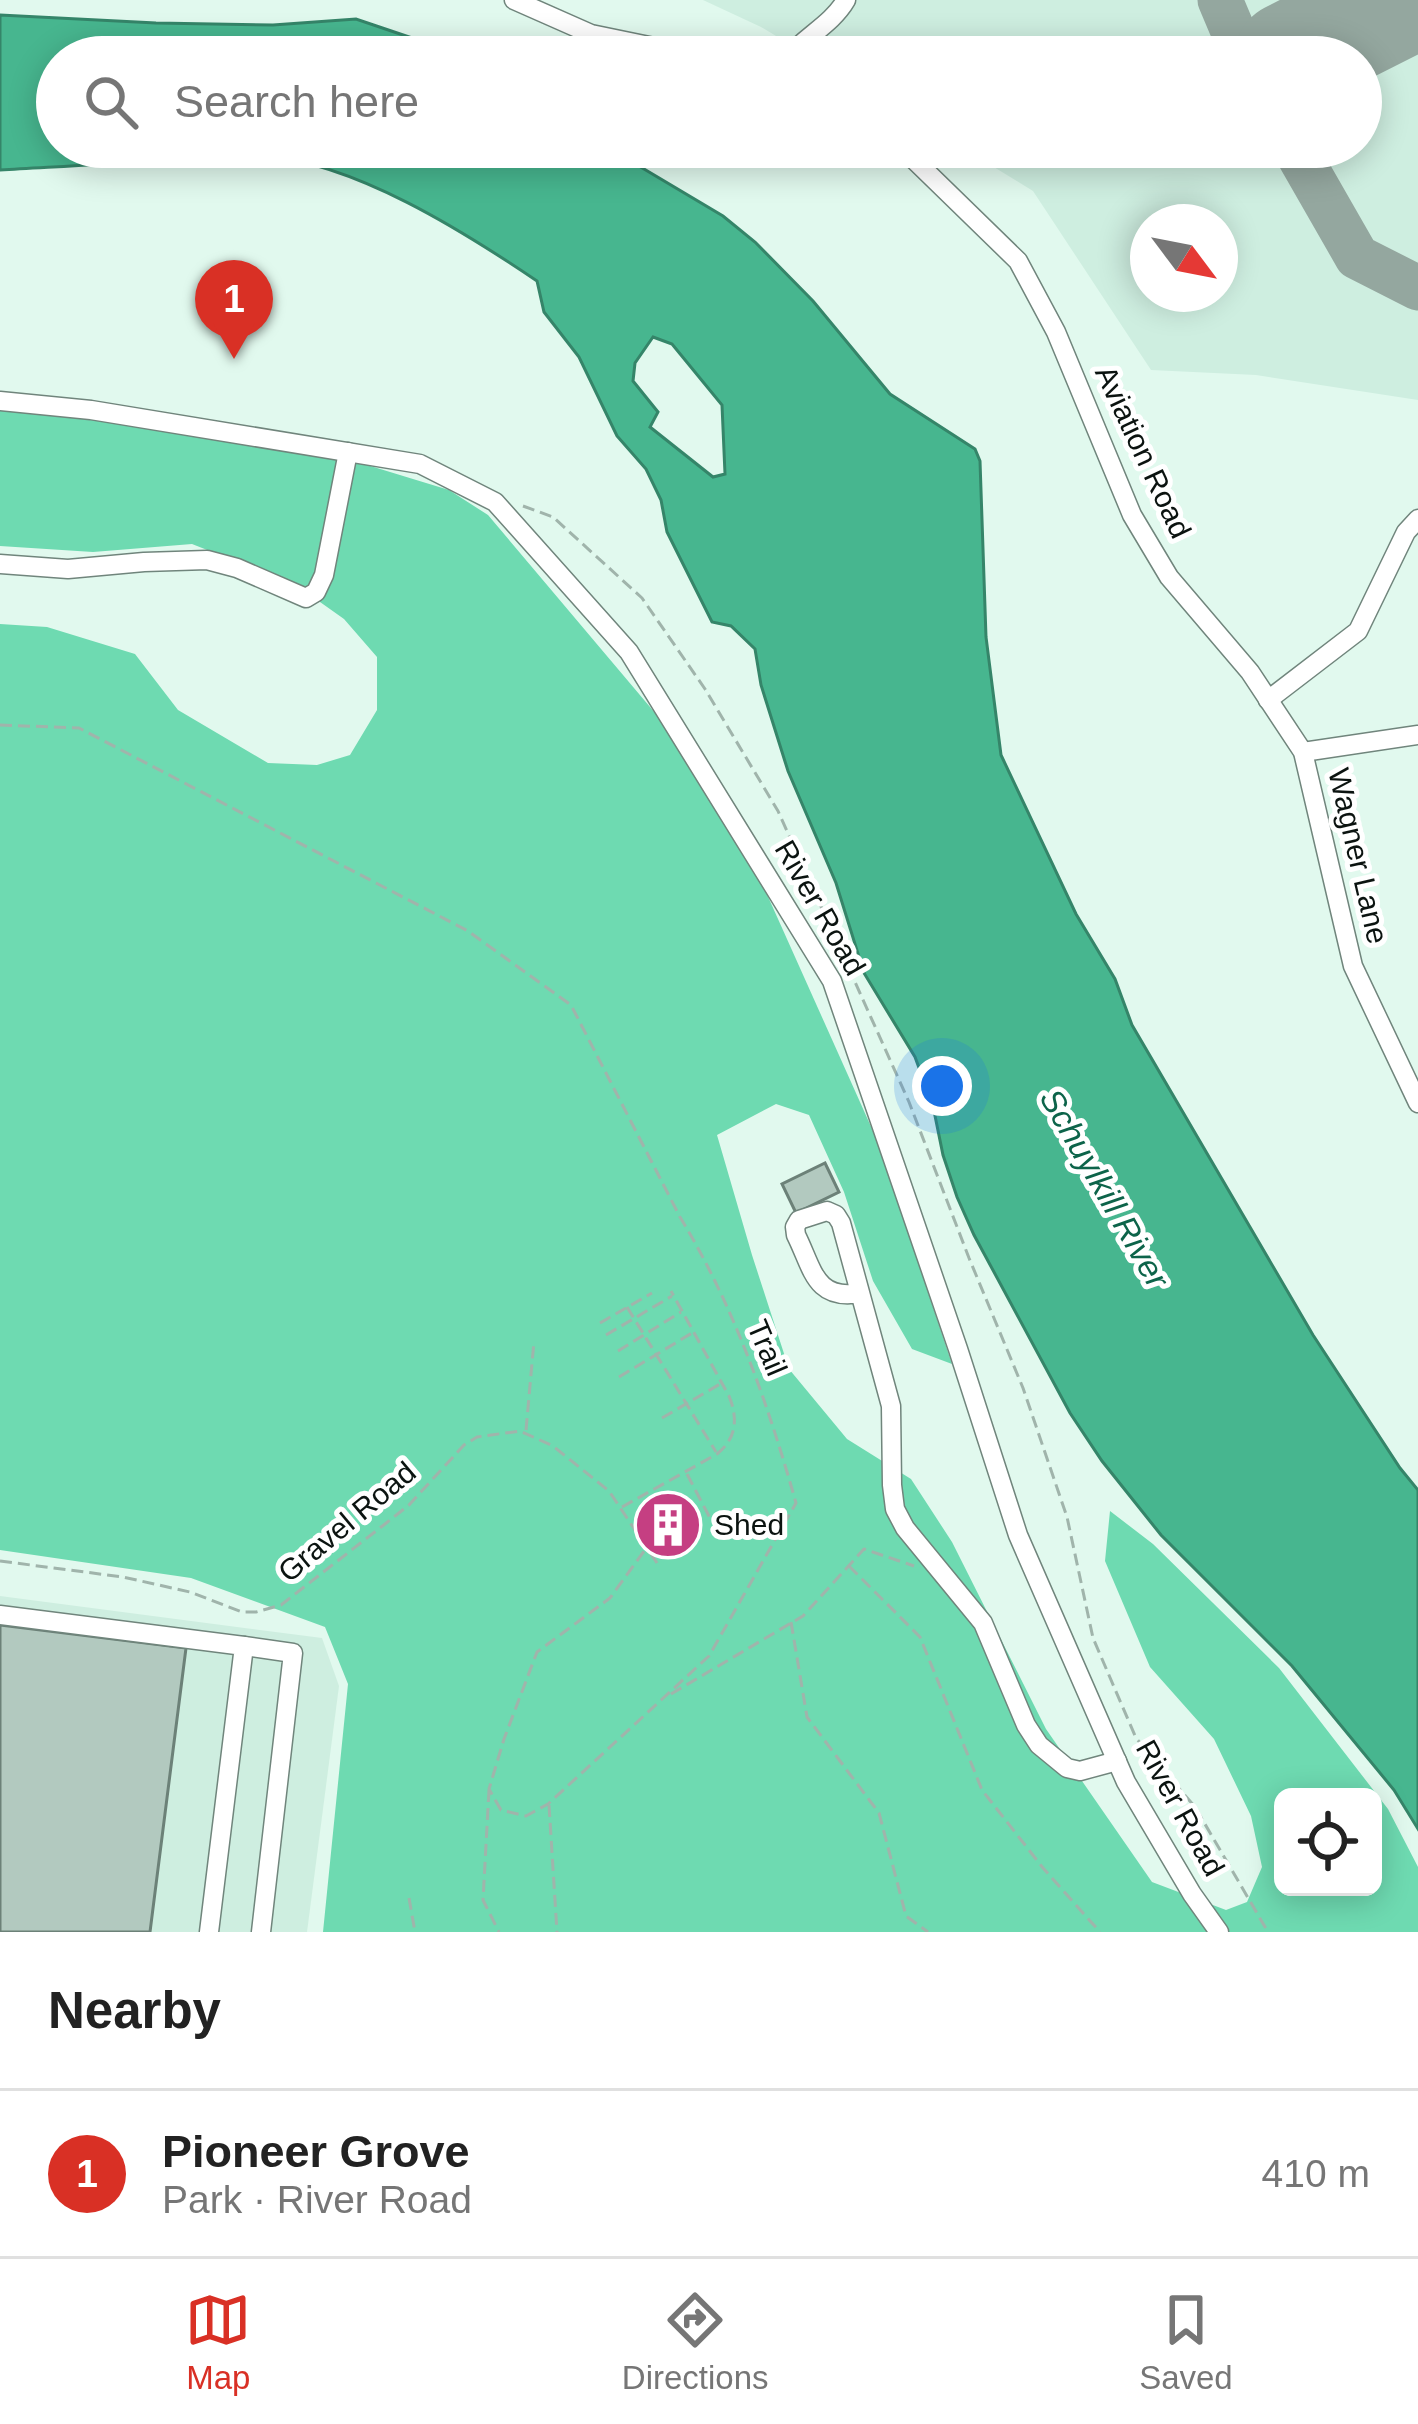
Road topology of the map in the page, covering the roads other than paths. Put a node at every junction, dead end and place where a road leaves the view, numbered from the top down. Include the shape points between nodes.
1 (514, 0) edge
2 (846, 0) edge
3 (601, 36) edge
4 (809, 36) edge
5 (922, 168) edge
6 (0, 401) edge
7 (348, 452) junction
8 (1418, 519) edge
9 (0, 564) edge
10 (1268, 700) junction
11 (1418, 735) edge
12 (1303, 752) junction
13 (1418, 1103) edge
14 (860, 1293) junction
15 (0, 1615) edge
16 (244, 1646) junction
17 (1117, 1761) junction
18 (209, 1932) edge
19 (261, 1932) edge
20 (1219, 1932) edge

1 - 3 street
2 - 4 street
5 - 10 street, Aviation Road via 1018,262 1132,515 1169,577
6 - 7 street, River Road
7 - 9 street via 324,575 306,598 207,560
7 - 17 street, River Road via 420,464 495,502 629,652 832,981 1018,1534
8 - 10 street via 1358,631
10 - 12 street, Aviation Road
11 - 12 street
12 - 13 street, Wagner Lane via 1353,966
14 - 14 street via 836,1215 799,1220 796,1234 821,1287
14 - 17 street via 891,1406 892,1485 905,1528 983,1623 1039,1744 1080,1771
15 - 16 street
16 - 18 street
16 - 19 street via 293,1653
17 - 20 street, River Road

